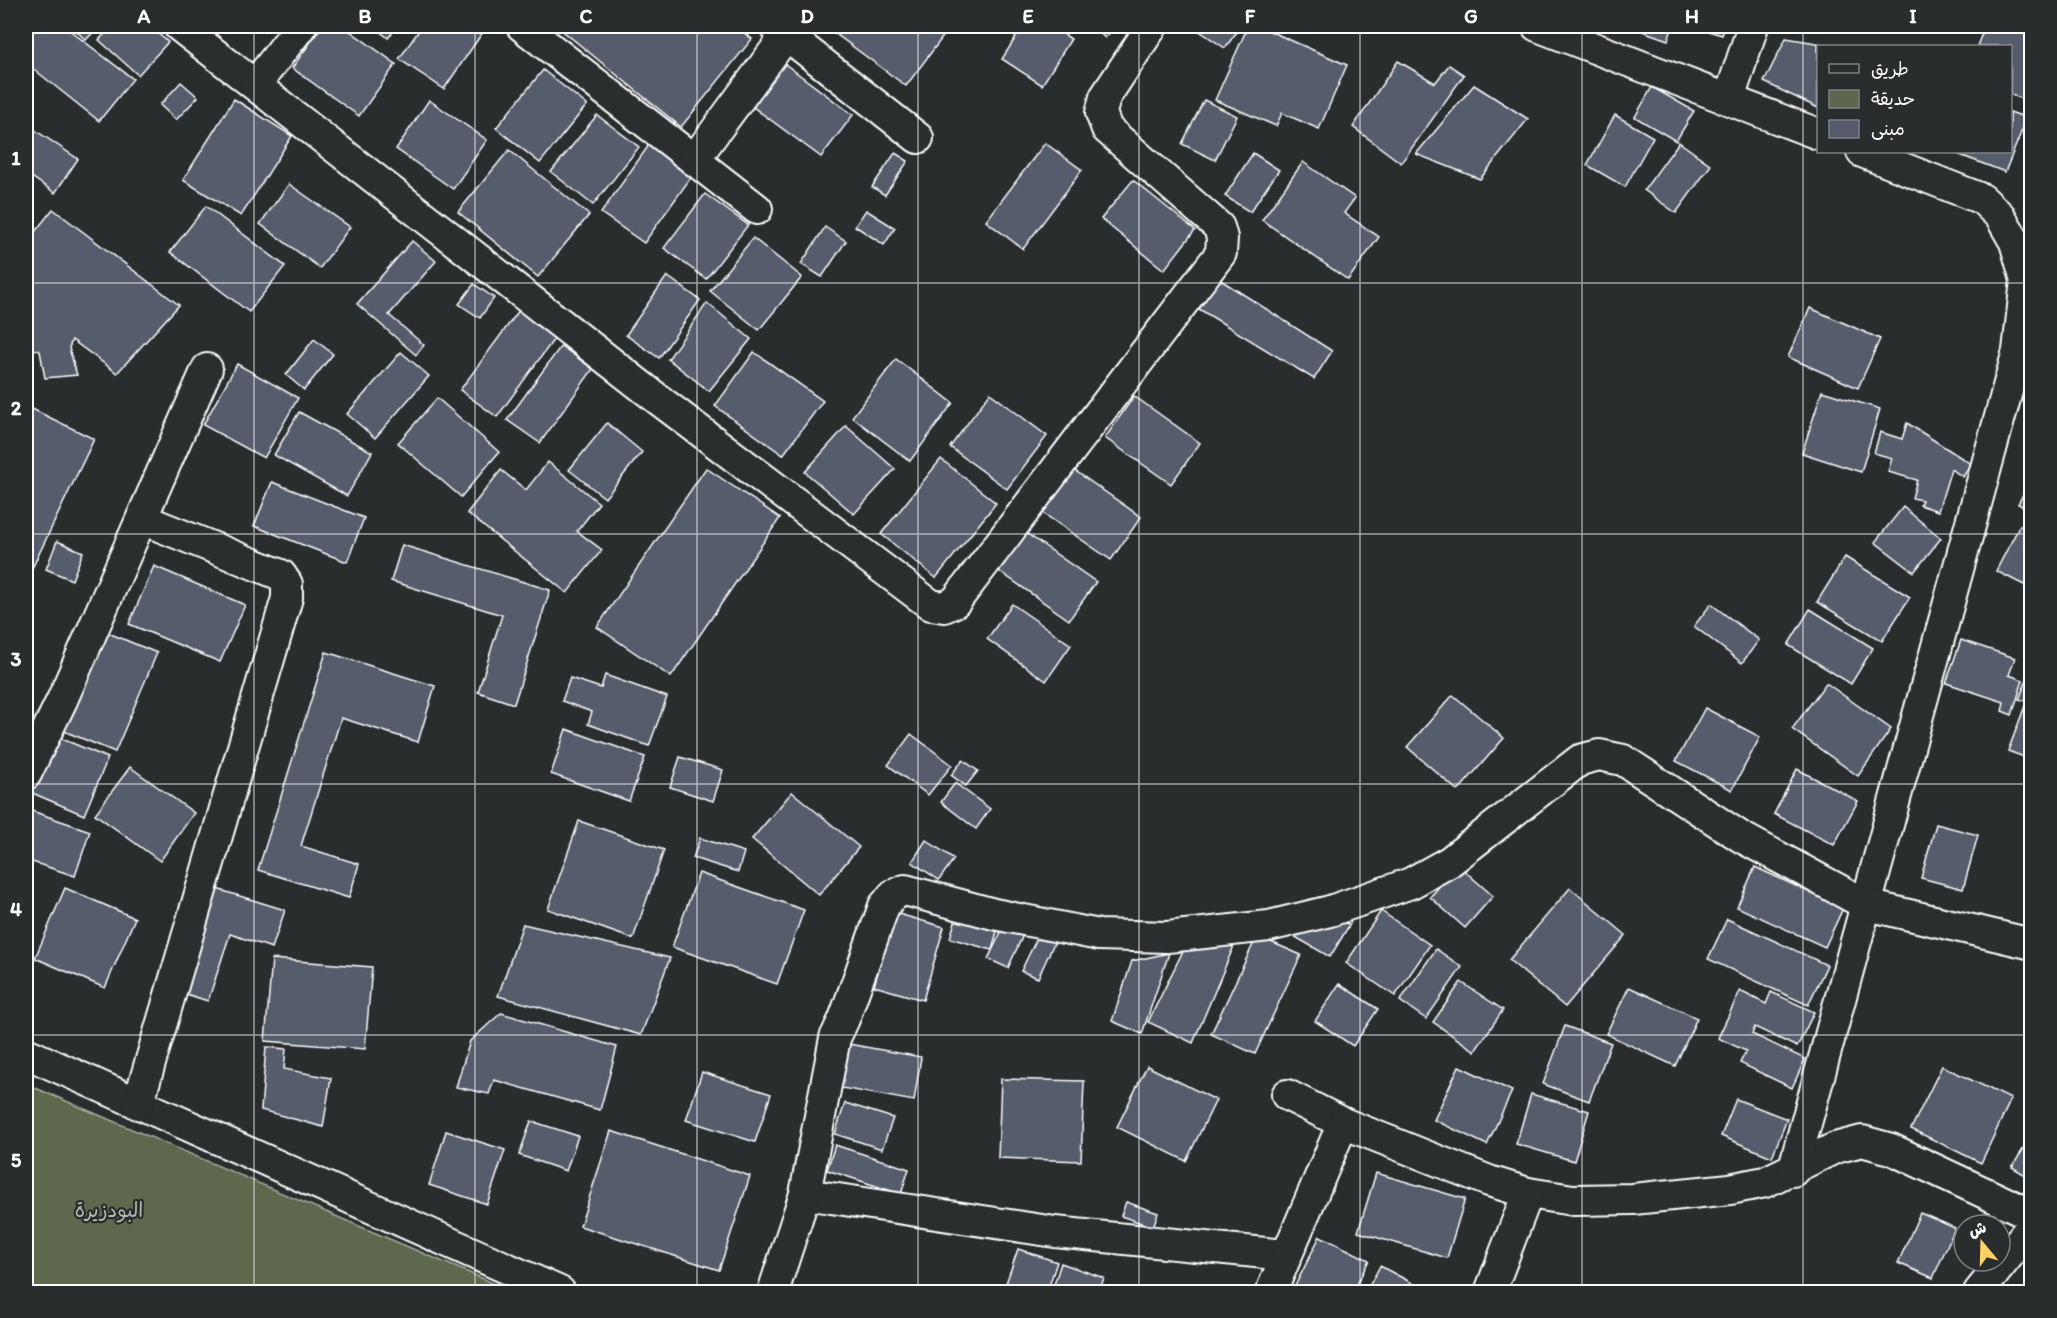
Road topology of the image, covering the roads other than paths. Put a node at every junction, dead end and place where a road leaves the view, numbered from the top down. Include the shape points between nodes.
1 (179, 26) edge
2 (301, 26) edge
3 (524, 26) edge
4 (1152, 26) edge
5 (1537, 26) edge
6 (1753, 26) edge
7 (785, 29) edge
8 (255, 85) junction
9 (1729, 99) junction
10 (1817, 134) edge
11 (918, 138) dead end
12 (1866, 153) edge
13 (694, 160) junction
14 (757, 209) dead end
15 (207, 369) dead end
16 (142, 519) junction
17 (26, 774) edge
18 (1867, 905) junction
19 (2031, 944) edge
20 (26, 1053) edge
21 (1287, 1095) dead end
22 (138, 1104) junction
23 (1343, 1123) junction
24 (1793, 1171) junction
25 (1528, 1192) junction
26 (805, 1194) junction
27 (2031, 1215) edge
28 (2031, 1226) edge
29 (1286, 1255) junction
30 (560, 1293) edge
31 (773, 1293) edge
32 (1271, 1293) edge
33 (1490, 1293) edge
34 (1978, 1293) edge

1 - 8 street
2 - 8 street
3 - 13 street
4 - 8 street via 1105,97 1101,113 1107,129 1219,227 1221,253 955,602 944,606 931,605 659,400
5 - 9 street
6 - 9 street
7 - 11 street
7 - 13 street
9 - 10 street
12 - 18 street via 1982,199 2000,216 2016,242 2026,280 2018,351
13 - 14 street
15 - 16 street
16 - 17 street
16 - 22 street via 281,575 287,584 287,598
18 - 19 street
18 - 24 street
18 - 26 street via 1741,837 1623,760 1599,755 1580,760 1449,862 1411,883 1330,911 1269,926 1167,937 1099,935 994,914 905,890 892,895 884,906 835,1038
20 - 22 street
21 - 23 street
22 - 30 street
23 - 25 street via 1489,1181
23 - 29 street
24 - 25 street via 1730,1189 1632,1199 1573,1200
24 - 27 street via 1835,1148 1862,1141 1891,1149
25 - 33 street
26 - 29 street via 1055,1232
26 - 31 street
28 - 34 street
29 - 32 street

